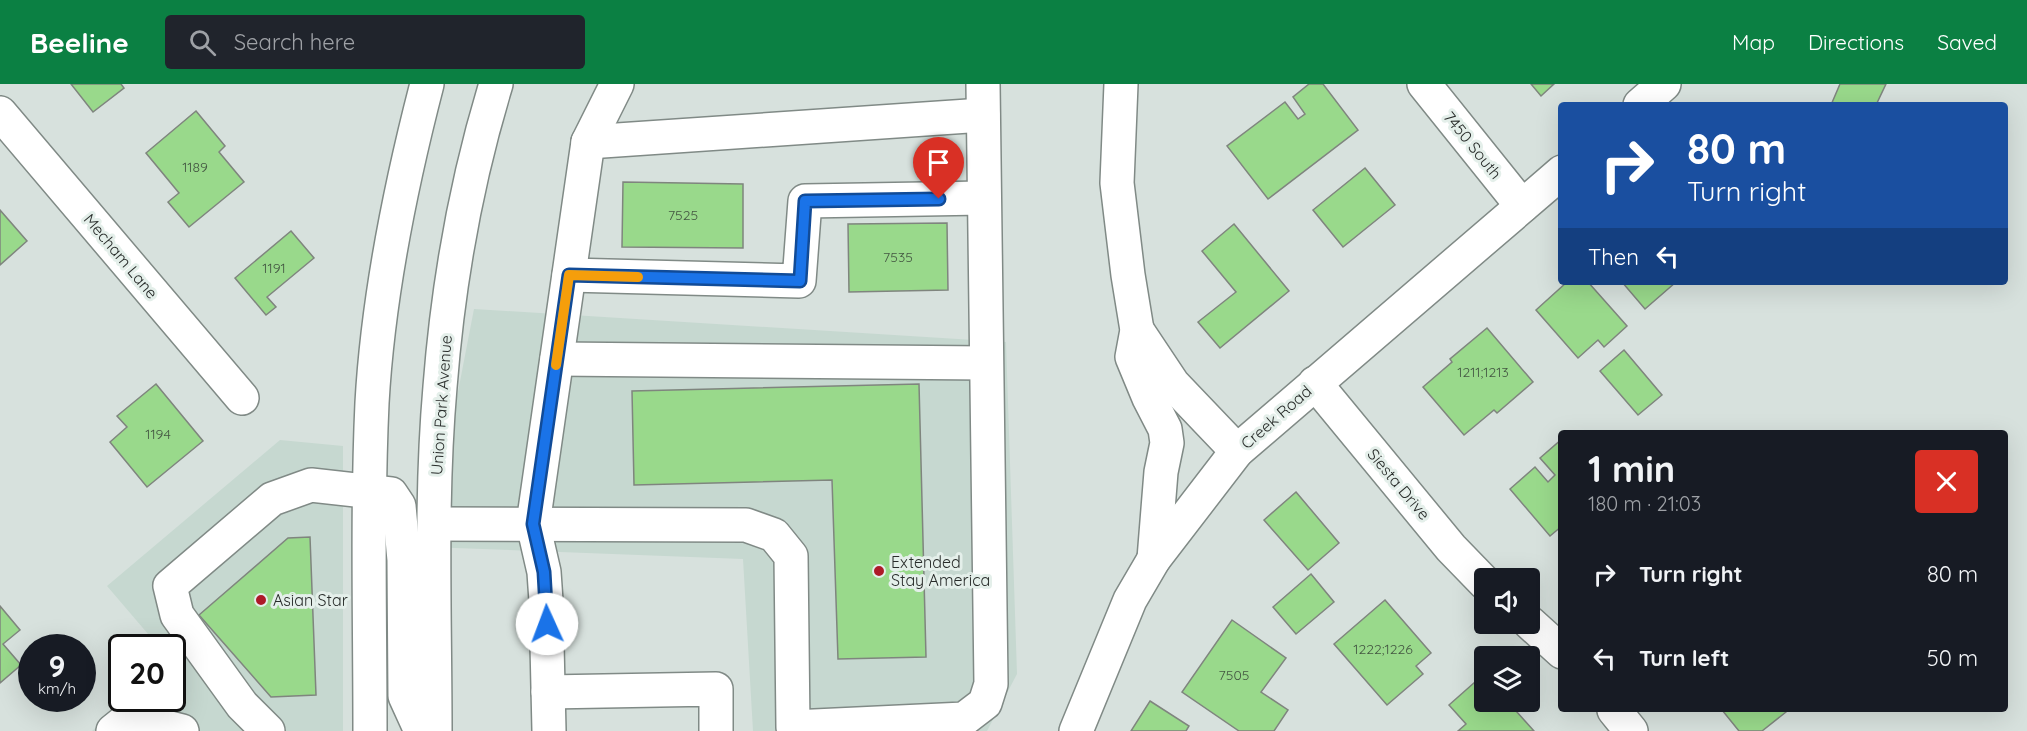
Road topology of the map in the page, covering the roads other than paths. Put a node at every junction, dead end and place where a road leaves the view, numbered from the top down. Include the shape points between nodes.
1 (427, 84) edge
2 (496, 84) edge
3 (618, 84) edge
4 (1121, 84) edge
5 (1424, 84) edge
6 (1664, 84) edge
7 (983, 99) edge
8 (1643, 102) edge
9 (0, 113) edge
10 (588, 142) junction
11 (1558, 176) edge
12 (984, 198) junction
13 (1522, 207) junction
14 (569, 275) junction
15 (1137, 330) junction
16 (557, 359) junction
17 (986, 363) junction
18 (1315, 383) junction
19 (242, 399) dead end
20 (1237, 451) junction
21 (369, 492) junction
22 (435, 524) junction
23 (533, 524) junction
24 (1154, 560) junction
25 (1474, 572) edge
26 (1540, 633) edge
27 (1558, 648) edge
28 (548, 692) junction
29 (1616, 712) edge
30 (793, 729) edge
31 (173, 730) edge
32 (113, 731) edge
33 (268, 731) edge
34 (370, 731) edge
35 (421, 731) edge
36 (435, 731) edge
37 (549, 731) edge
38 (716, 731) edge
39 (1076, 731) edge
40 (1631, 731) edge

1 - 21 street via 393,233 380,315
2 - 22 street, Union Park Avenue via 475,161 453,270 440,389
3 - 10 street
4 - 15 street via 1117,183
5 - 13 street, 7450 South
6 - 8 street
7 - 10 street
7 - 12 street
9 - 19 street, Mecham Lane
10 - 14 street
11 - 13 street, Creek Road
12 - 14 street via 805,201 800,281
12 - 17 street
13 - 18 street, Creek Road
14 - 16 street
15 - 20 street via 1173,384
15 - 24 street via 1132,357 1165,429 1167,443
16 - 17 street
16 - 23 street
17 - 30 street via 991,684 985,703 964,719
18 - 20 street, Creek Road
18 - 25 street, Siesta Drive
20 - 24 street, Creek Road
21 - 33 street via 311,485 272,499 170,586 177,615 242,705
21 - 34 street
21 - 35 street via 391,494 399,506 404,560 405,696
22 - 23 street
22 - 36 street, Union Park Avenue
23 - 28 street via 544,572
23 - 30 street via 746,525 774,535 791,556
24 - 39 street, Creek Road via 1130,600
26 - 27 street
28 - 37 street
28 - 38 street via 716,689
29 - 40 street
31 - 32 street via 144,714

